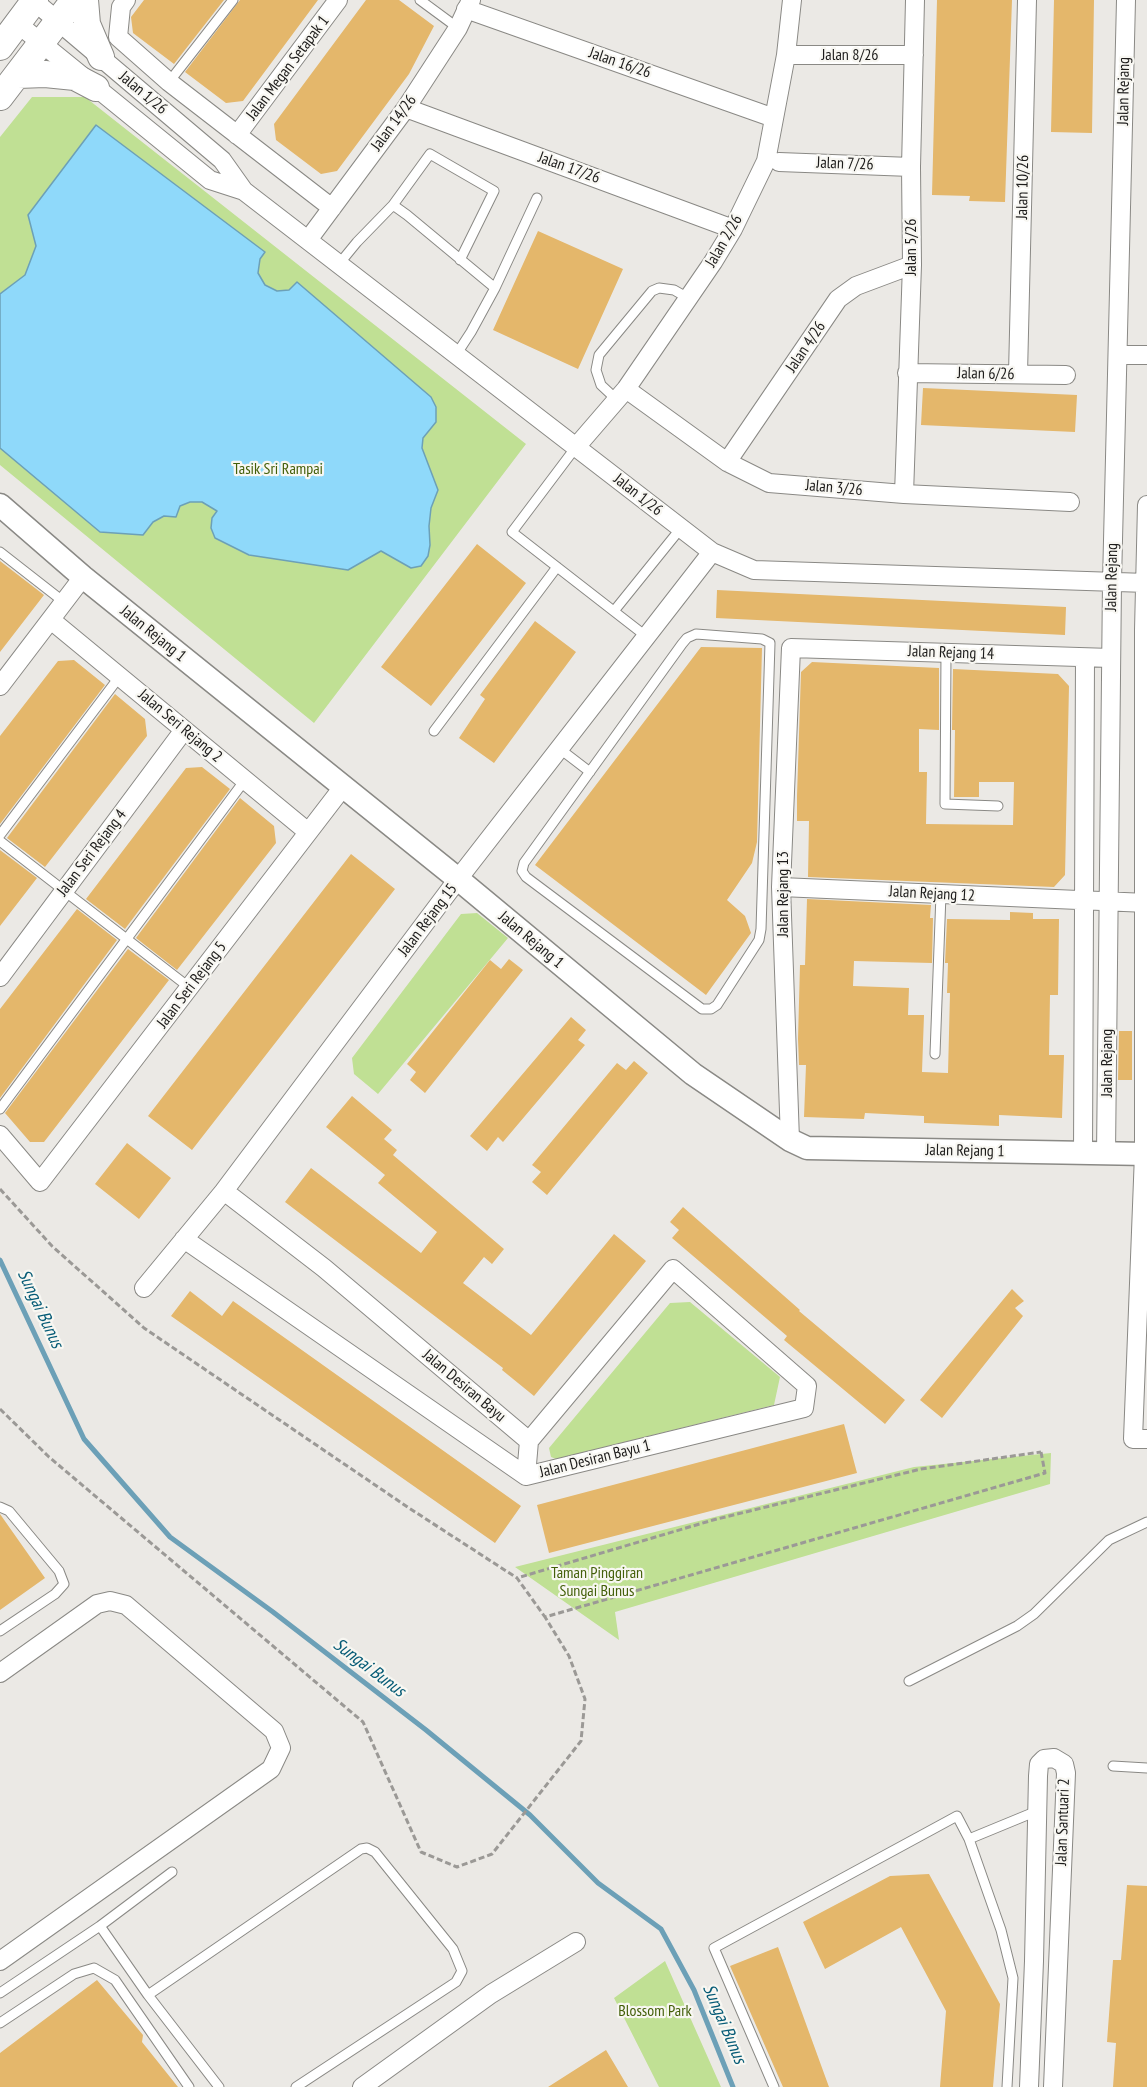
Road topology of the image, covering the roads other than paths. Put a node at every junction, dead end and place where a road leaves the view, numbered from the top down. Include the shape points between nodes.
1 (74, 0) edge
2 (85, 0) edge
3 (126, 0) edge
4 (233, 0) edge
5 (338, 0) edge
6 (420, 0) edge
7 (792, 0) edge
8 (915, 0) edge
9 (1027, 0) edge
10 (1126, 0) edge
11 (35, 1) edge
12 (469, 4) edge
13 (58, 21) junction
14 (18, 24) junction
15 (458, 28) junction
16 (42, 44) junction
17 (0, 47) edge
18 (786, 55) junction
19 (914, 55) junction
20 (101, 57) junction
21 (18, 75) junction
22 (169, 82) junction
23 (96, 88) junction
24 (0, 97) edge
25 (406, 108) junction
26 (774, 118) junction
27 (237, 135) junction
28 (779, 162) dead end
29 (911, 167) junction
30 (244, 191) junction
31 (537, 198) dead end
32 (393, 205) junction
33 (332, 208) junction
34 (733, 229) junction
35 (308, 240) junction
36 (460, 260) junction
37 (339, 264) junction
38 (912, 265) junction
39 (495, 288) junction
40 (688, 298) junction
41 (456, 355) junction
42 (1118, 355) junction
43 (1147, 355) edge
44 (907, 373) junction
45 (1018, 374) junction
46 (1066, 375) dead end
47 (621, 394) junction
48 (576, 447) junction
49 (727, 462) junction
50 (904, 494) junction
51 (1070, 502) dead end
52 (0, 505) edge
53 (1147, 505) edge
54 (681, 528) junction
55 (0, 552) edge
56 (712, 552) junction
57 (557, 567) junction
58 (83, 577) junction
59 (1112, 582) junction
60 (1146, 583) edge
61 (64, 602) junction
62 (614, 611) junction
63 (51, 620) junction
64 (647, 637) junction
65 (790, 648) joint
66 (946, 653) junction
67 (1085, 658) junction
68 (1111, 658) junction
69 (120, 676) junction
70 (0, 686) edge
71 (184, 730) junction
72 (434, 731) dead end
73 (560, 749) junction
74 (590, 772) junction
75 (245, 780) junction
76 (343, 787) junction
77 (998, 806) dead end
78 (308, 832) junction
79 (0, 835) edge
80 (0, 841) edge
81 (458, 879) junction
82 (781, 887) junction
83 (64, 890) junction
84 (940, 894) junction
85 (1083, 901) junction
86 (1108, 902) junction
87 (1145, 903) edge
88 (128, 939) junction
89 (0, 977) edge
90 (190, 988) junction
91 (935, 1054) dead end
92 (0, 1109) edge
93 (0, 1135) edge
94 (790, 1140) junction
95 (1083, 1153) junction
96 (1106, 1154) junction
97 (1146, 1154) edge
98 (224, 1191) junction
99 (184, 1239) junction
100 (144, 1288) dead end
101 (1140, 1439) edge
102 (529, 1441) junction
103 (526, 1476) junction
104 (0, 1507) edge
105 (1147, 1522) edge
106 (0, 1631) edge
107 (0, 1673) edge
108 (909, 1681) dead end
109 (1113, 1766) dead end
110 (1147, 1768) edge
111 (1037, 1810) junction
112 (969, 1839) junction
113 (172, 1872) dead end
114 (100, 1926) junction
115 (576, 1942) dead end
116 (0, 1961) edge
117 (0, 1993) edge
118 (148, 1995) junction
119 (0, 2023) edge
120 (189, 2087) edge
121 (219, 2087) edge
122 (296, 2087) edge
123 (362, 2087) edge
124 (774, 2087) edge
125 (1007, 2087) edge
126 (1029, 2087) edge
127 (1053, 2087) edge

1 - 13 main road
2 - 20 main road via 87,24
3 - 22 street via 121,7 118,37
4 - 22 lane
5 - 27 street, Jalan Megan Setapak 1
6 - 15 lane
7 - 18 street, Jalan 2/26
8 - 19 street, Jalan 5/26
9 - 45 street, Jalan 10/26
10 - 42 street, Jalan Rejang
11 - 13 street, Jalan 1/26
11 - 14 main road
12 - 15 street, Jalan 14/26
12 - 26 street, Jalan 16/26
13 - 16 main road
13 - 20 street, Jalan 1/26
14 - 16 street, Jalan 1/26
14 - 17 main road
15 - 25 street, Jalan 14/26
16 - 21 main road
16 - 23 street, Jalan 1/26
18 - 19 street, Jalan 8/26
18 - 26 street, Jalan 2/26
19 - 29 street, Jalan 5/26
20 - 30 street, Jalan 1/26 via 222,160
21 - 23 main road via 75,77
21 - 24 main road
22 - 27 street
23 - 30 street, Jalan 1/26 via 210,180
25 - 33 street, Jalan 14/26
25 - 34 street, Jalan 17/26
26 - 34 street, Jalan 2/26 via 766,161
27 - 33 street
28 - 29 street, Jalan 7/26
29 - 38 street, Jalan 5/26
30 - 35 street, Jalan 1/26
31 - 39 lane
32 - 36 lane
32 - 36 lane via 430,154 494,191
32 - 37 lane
33 - 35 street, Jalan 14/26
34 - 40 street, Jalan 2/26
35 - 37 street, Jalan 1/26
36 - 39 lane
37 - 41 street, Jalan 1/26
38 - 44 street, Jalan 5/26
38 - 49 street, Jalan 4/26 via 856,286 838,299
39 - 41 lane
40 - 47 street, Jalan 2/26
40 - 47 lane via 666,289 652,291 599,355 596,370 601,385
41 - 48 street, Jalan 1/26
42 - 43 street
42 - 59 street, Jalan Rejang
44 - 45 street, Jalan 6/26
44 - 50 street, Jalan 5/26
45 - 46 street, Jalan 6/26
47 - 48 street, Jalan 2/26
47 - 49 street, Jalan 3/26
48 - 54 street, Jalan 1/26
48 - 57 lane via 512,532
49 - 50 street, Jalan 3/26 via 769,483
50 - 51 street, Jalan 3/26
52 - 58 street, Jalan Rejang 1
53 - 60 street
54 - 56 street, Jalan 1/26
54 - 62 lane
55 - 61 lane
56 - 59 street, Jalan 1/26 via 754,570
56 - 64 street, Jalan Rejang 15
57 - 62 lane
57 - 72 lane
58 - 61 street
58 - 76 street, Jalan Rejang 1
59 - 60 street, Jalan 1/26
59 - 68 street, Jalan Rejang
60 - 87 street
61 - 63 street
62 - 64 lane
63 - 69 street, Jalan Seri Rejang 2
63 - 70 street
64 - 73 street, Jalan Rejang 15
65 - 66 street, Jalan Rejang 14
65 - 82 street, Jalan Rejang 13
66 - 67 street, Jalan Rejang 14
66 - 77 lane via 945,804
67 - 68 street, Jalan Rejang 14
67 - 85 street
68 - 86 street, Jalan Rejang
69 - 71 street, Jalan Seri Rejang 2
69 - 79 lane
71 - 75 street, Jalan Seri Rejang 2
71 - 83 street, Jalan Seri Rejang 4
73 - 74 lane
73 - 81 street, Jalan Rejang 15
74 - 74 lane via 687,638 696,634 762,639 770,644 761,930 759,940 711,1009 702,1009 522,871
75 - 78 street, Jalan Seri Rejang 2
75 - 88 lane
76 - 78 street, Jalan Seri Rejang 5
76 - 81 street, Jalan Rejang 1
78 - 90 street, Jalan Seri Rejang 5
80 - 83 lane
81 - 94 street, Jalan Rejang 1 via 693,1074
81 - 98 street, Jalan Rejang 15
82 - 84 street, Jalan Rejang 12
82 - 94 street, Jalan Rejang 13
83 - 88 lane
83 - 89 street, Jalan Seri Rejang 4
84 - 85 street, Jalan Rejang 12
84 - 91 lane
85 - 86 street, Jalan Rejang 12
85 - 95 street
86 - 87 street, Jalan Rejang 12
86 - 96 street, Jalan Rejang
87 - 97 street
88 - 90 lane
88 - 92 lane
90 - 93 street, Jalan Seri Rejang 5 via 40,1182
94 - 95 street, Jalan Rejang 1 via 807,1148
95 - 96 street, Jalan Rejang 1
96 - 97 street, Jalan Rejang 1
97 - 101 street
98 - 99 street, Jalan Rejang 15
98 - 102 street, Jalan Desiran Bayu via 324,1268
99 - 100 street, Jalan Rejang 15
99 - 103 street, Jalan Desiran Bayu 1
102 - 103 street
102 - 103 street, Jalan Desiran Bayu 1 via 673,1269 807,1386 804,1408
104 - 106 lane via 9,1511 59,1571 64,1584
105 - 108 lane via 1109,1540 1017,1626
107 - 116 street via 97,1604 110,1601 126,1605 274,1731 281,1748 271,1769
109 - 110 lane
111 - 112 lane
111 - 126 street, Jalan Santuari 2
111 - 127 street, Jalan Santuari 2 via 1039,1764 1054,1758 1064,1764 1066,1773
112 - 124 lane via 957,1816 714,1948
112 - 125 lane via 1001,1930 1013,1978
113 - 114 lane
114 - 117 lane
114 - 118 lane
115 - 123 street via 491,1994
118 - 121 lane
118 - 122 lane via 361,1849 375,1852 453,1949 462,1971 456,1982
119 - 120 lane via 74,1974 94,1968 115,1980

